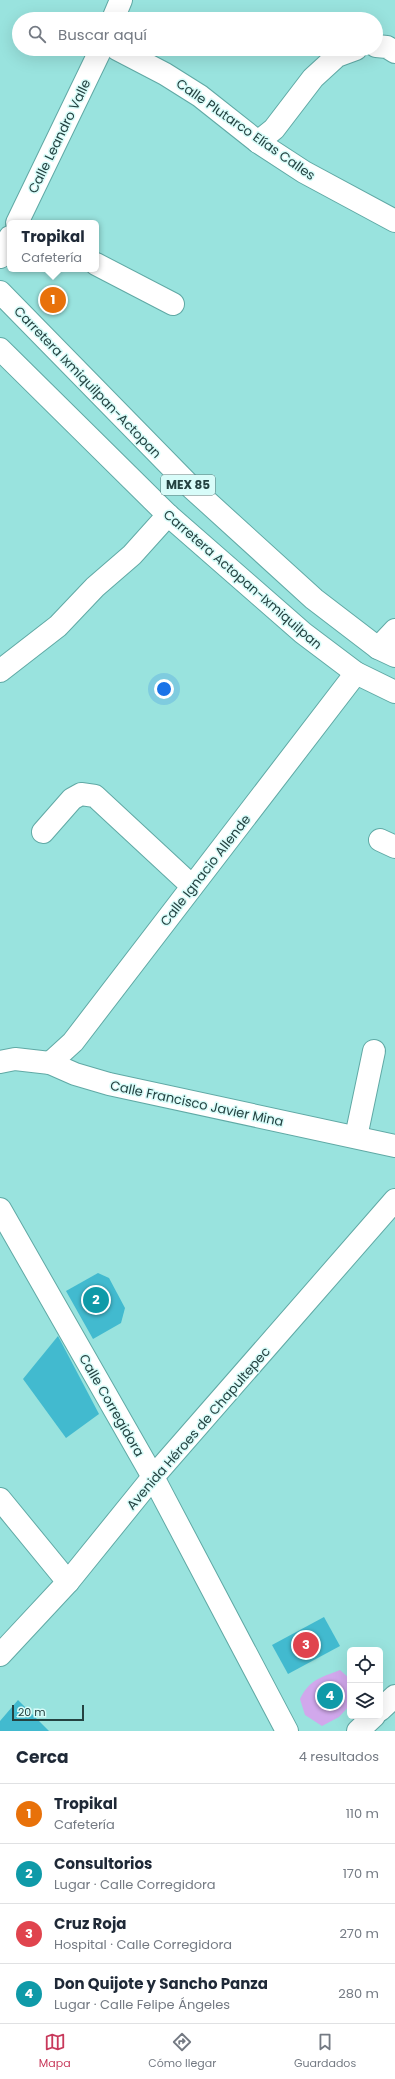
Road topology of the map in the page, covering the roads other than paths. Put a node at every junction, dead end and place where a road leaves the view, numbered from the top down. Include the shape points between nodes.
1 (121, 0) edge
2 (116, 12) edge
3 (383, 47) edge
4 (395, 52) edge
5 (98, 56) edge
6 (131, 56) edge
7 (337, 56) edge
8 (258, 142) junction
9 (18, 220) edge
10 (395, 221) edge
11 (7, 243) edge
12 (0, 257) edge
13 (99, 266) edge
14 (0, 292) edge
15 (173, 304) dead end
16 (0, 349) edge
17 (168, 515) junction
18 (395, 630) edge
19 (387, 652) edge
20 (0, 671) edge
21 (356, 673) junction
22 (395, 692) edge
23 (43, 832) dead end
24 (192, 886) junction
25 (374, 1051) dead end
26 (0, 1062) edge
27 (50, 1063) junction
28 (356, 1138) junction
29 (395, 1146) edge
30 (395, 1200) edge
31 (0, 1209) edge
32 (153, 1477) junction
33 (0, 1499) edge
34 (68, 1582) junction
35 (0, 1655) edge
36 (395, 1696) edge
37 (383, 1707) edge
38 (371, 1719) edge
39 (287, 1731) edge
40 (358, 1731) edge

1 - 2 street
3 - 4 street
5 - 9 street, Calle Leandro Valle
6 - 8 street, Calle Plutarco Elías Calles via 200,96
7 - 8 street via 313,78 274,129
8 - 10 street, Calle Plutarco Elías Calles via 304,172
11 - 12 street
13 - 15 street
14 - 19 street, Carretera Ixmiquilpan-Actopan / MEX 85 via 192,488 314,599
16 - 17 street, Carretera Actopan-Ixmiquilpan / MEX 85
17 - 20 street via 132,555 95,587 58,626
17 - 21 street, Carretera Actopan-Ixmiquilpan / MEX 85 via 303,633
18 - 19 street
21 - 22 street, Carretera Actopan-Ixmiquilpan / MEX 85
21 - 24 street, Calle Ignacio Allende
23 - 24 street via 72,799 81,794 95,796
24 - 27 street, Calle Ignacio Allende via 73,1042
25 - 28 street
26 - 27 street, Calle Francisco Javier Mina via 15,1059
27 - 28 street, Calle Francisco Javier Mina via 109,1084
28 - 29 street, Calle Francisco Javier Mina
30 - 32 street, Avenida Héroes de Chapultepec
31 - 32 street, Calle Corregidora
32 - 34 street, Avenida Héroes de Chapultepec
32 - 39 street, Calle Corregidora
33 - 34 street
34 - 35 street, Avenida Héroes de Chapultepec
36 - 37 street
38 - 40 street

